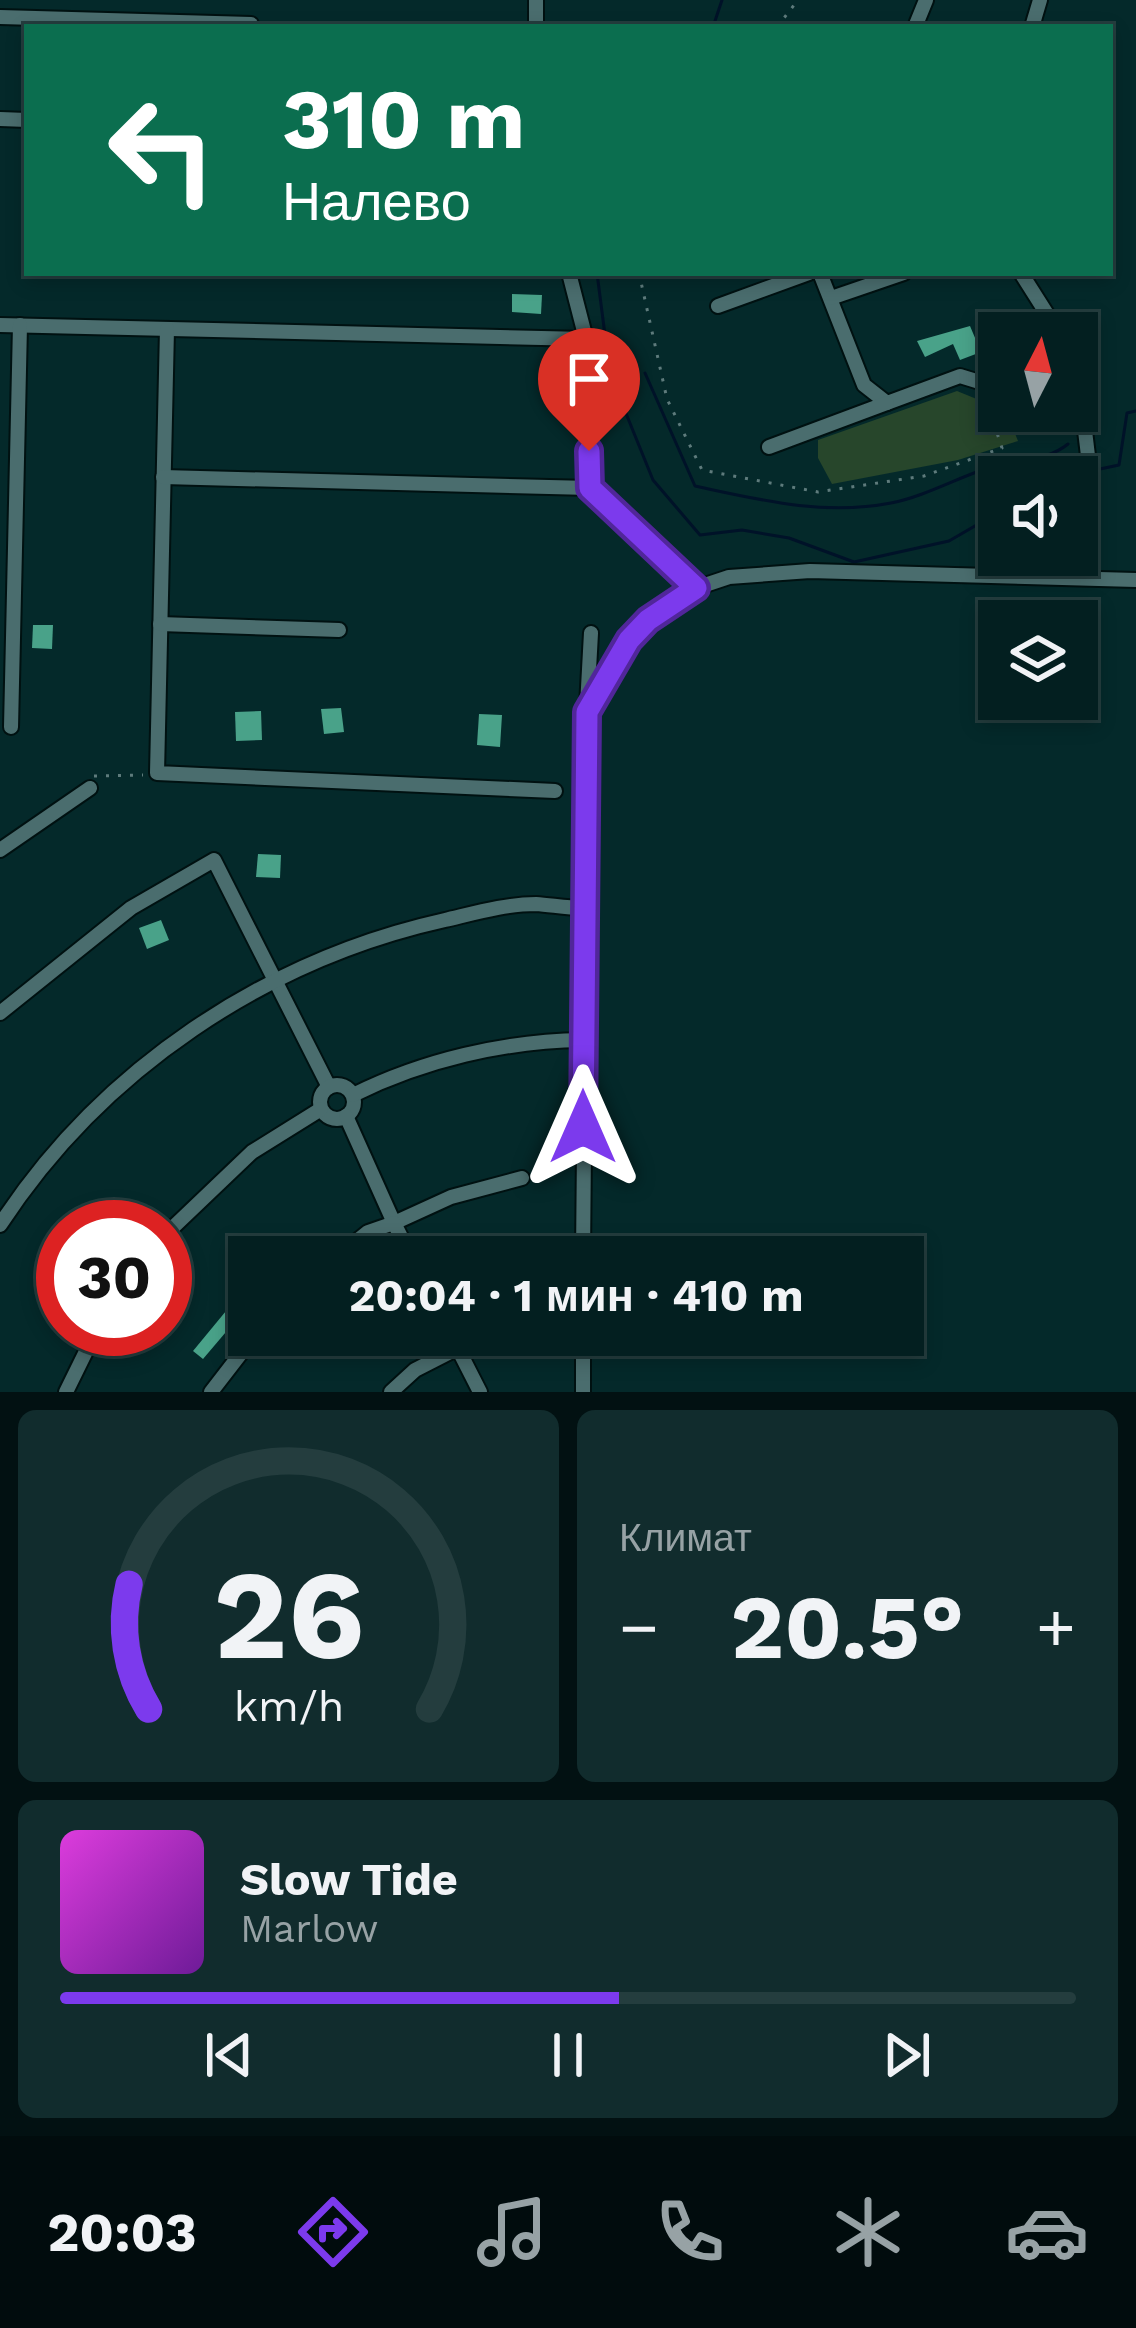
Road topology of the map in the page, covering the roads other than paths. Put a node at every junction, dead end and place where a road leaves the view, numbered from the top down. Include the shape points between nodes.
1 (0, 17) edge
2 (250, 24) dead end
3 (570, 276) edge
4 (801, 276) edge
5 (821, 276) edge
6 (895, 276) edge
7 (1023, 276) edge
8 (832, 298) junction
9 (718, 306) dead end
10 (1046, 312) edge
11 (0, 325) edge
12 (20, 326) junction
13 (166, 329) junction
14 (586, 339) junction
15 (978, 382) edge
16 (887, 403) junction
17 (769, 447) dead end
18 (8, 476) edge
19 (164, 477) junction
20 (590, 488) junction
21 (1068, 578) joint
22 (1136, 580) edge
23 (696, 588) junction
24 (8, 619) edge
25 (160, 624) junction
26 (339, 630) dead end
27 (591, 633) dead end
28 (587, 712) junction
29 (11, 728) dead end
30 (90, 788) road end
31 (555, 790) dead end
32 (0, 850) edge
33 (582, 908) junction
34 (275, 979) junction
35 (0, 1013) edge
36 (583, 1040) junction
37 (328, 1087) junction
38 (353, 1095) junction
39 (321, 1108) junction
40 (346, 1116) junction
41 (522, 1178) dead end
42 (192, 1210) edge
43 (394, 1223) junction
44 (0, 1225) edge
45 (363, 1236) edge
46 (400, 1236) edge
47 (583, 1236) edge
48 (84, 1356) edge
49 (239, 1356) edge
50 (434, 1356) edge
51 (461, 1356) edge
52 (583, 1356) edge
53 (66, 1392) edge
54 (211, 1392) edge
55 (391, 1392) edge
56 (479, 1392) edge
57 (583, 1392) edge

1 - 2 street
3 - 14 street
4 - 9 street
5 - 8 street
6 - 8 street
7 - 10 street
8 - 16 street via 864,386
11 - 12 street
12 - 13 street
12 - 18 street
13 - 14 street
13 - 19 street
14 - 20 street
15 - 16 street via 960,376
16 - 17 street
18 - 24 street
19 - 20 street
19 - 25 street
20 - 23 street
21 - 22 street
21 - 23 street via 764,572
23 - 28 street via 629,640
24 - 29 street
25 - 26 street
25 - 31 street via 157,773
27 - 28 street
28 - 33 street
30 - 32 street
33 - 34 street via 539,904 409,928
33 - 36 street
34 - 35 street via 214,860 131,908
34 - 37 street
34 - 44 street via 129,1076 62,1139
36 - 38 street via 452,1058
36 - 47 street
37 - 38 street via 343,1085
37 - 39 street
38 - 40 street
39 - 40 street via 332,1118
39 - 42 street via 252,1153
40 - 43 street
41 - 43 street
43 - 45 street
43 - 46 street
48 - 53 street
49 - 54 street
50 - 55 street
51 - 56 street
52 - 57 street

